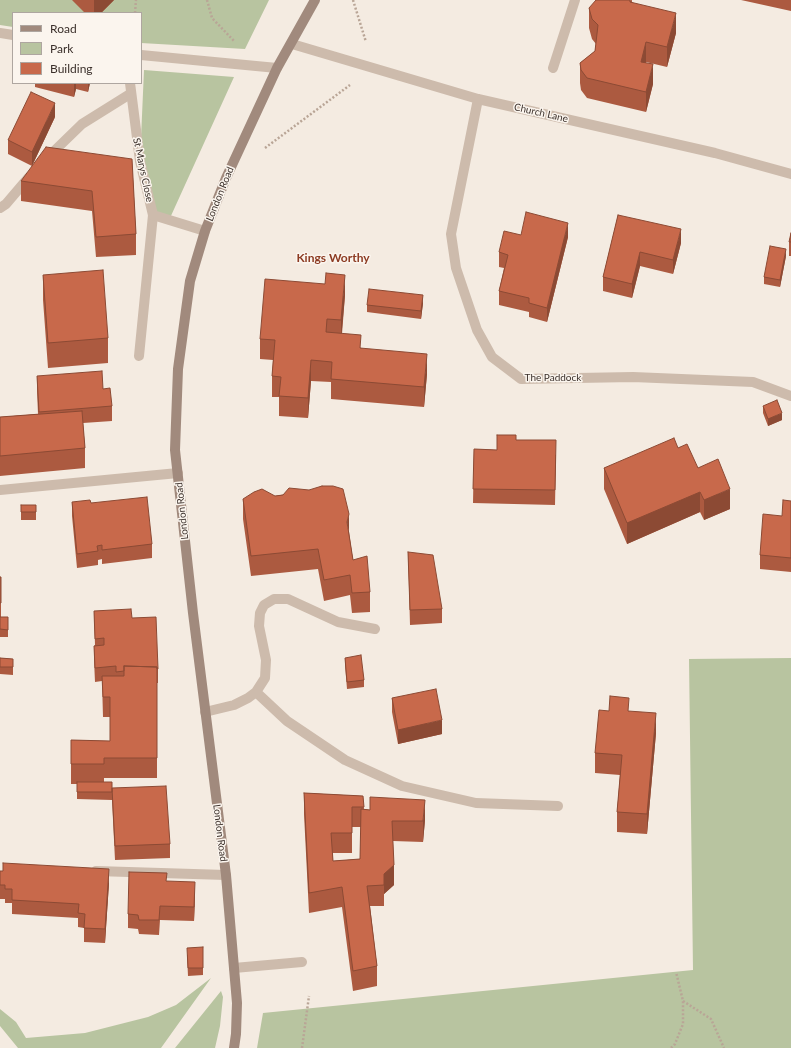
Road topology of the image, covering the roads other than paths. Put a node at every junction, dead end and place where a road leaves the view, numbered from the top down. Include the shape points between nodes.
1 (315, 0) edge
2 (575, 0) edge
3 (0, 33) edge
4 (12, 35) edge
5 (292, 44) junction
6 (142, 55) edge
7 (277, 68) junction
8 (553, 68) dead end
9 (130, 84) edge
10 (130, 94) junction
11 (478, 98) junction
12 (791, 174) edge
13 (0, 208) edge
14 (153, 216) junction
15 (205, 231) junction
16 (139, 356) dead end
17 (791, 396) edge
18 (178, 473) junction
19 (0, 490) edge
20 (375, 629) dead end
21 (256, 692) junction
22 (205, 712) junction
23 (558, 806) dead end
24 (86, 871) edge
25 (226, 875) junction
26 (302, 962) dead end
27 (234, 968) junction
28 (234, 1048) edge

1 - 5 main road, London Road
2 - 8 street
3 - 4 street
5 - 7 main road, London Road
5 - 11 street, Church Lane
6 - 7 street
7 - 15 main road, London Road via 226,178
9 - 10 street, St Marys Close
10 - 13 street via 82,124
10 - 14 street, St Marys Close via 140,161
11 - 12 street, Church Lane via 715,153
11 - 17 street, The Paddock via 451,234 456,268 477,330 492,357 521,379 633,377 753,382
14 - 15 street, St Marys Close
14 - 16 street
15 - 18 main road, London Road via 190,281 178,369 175,450
18 - 19 street
18 - 22 main road, London Road
20 - 21 street via 338,622 288,599 274,599 264,605 260,613 259,626 266,660 265,678
21 - 22 street via 234,705
21 - 23 street via 287,721 345,760 402,786 476,803
22 - 25 main road, London Road
24 - 25 street
25 - 27 main road, London Road
26 - 27 street
27 - 28 main road, London Road via 237,1003

